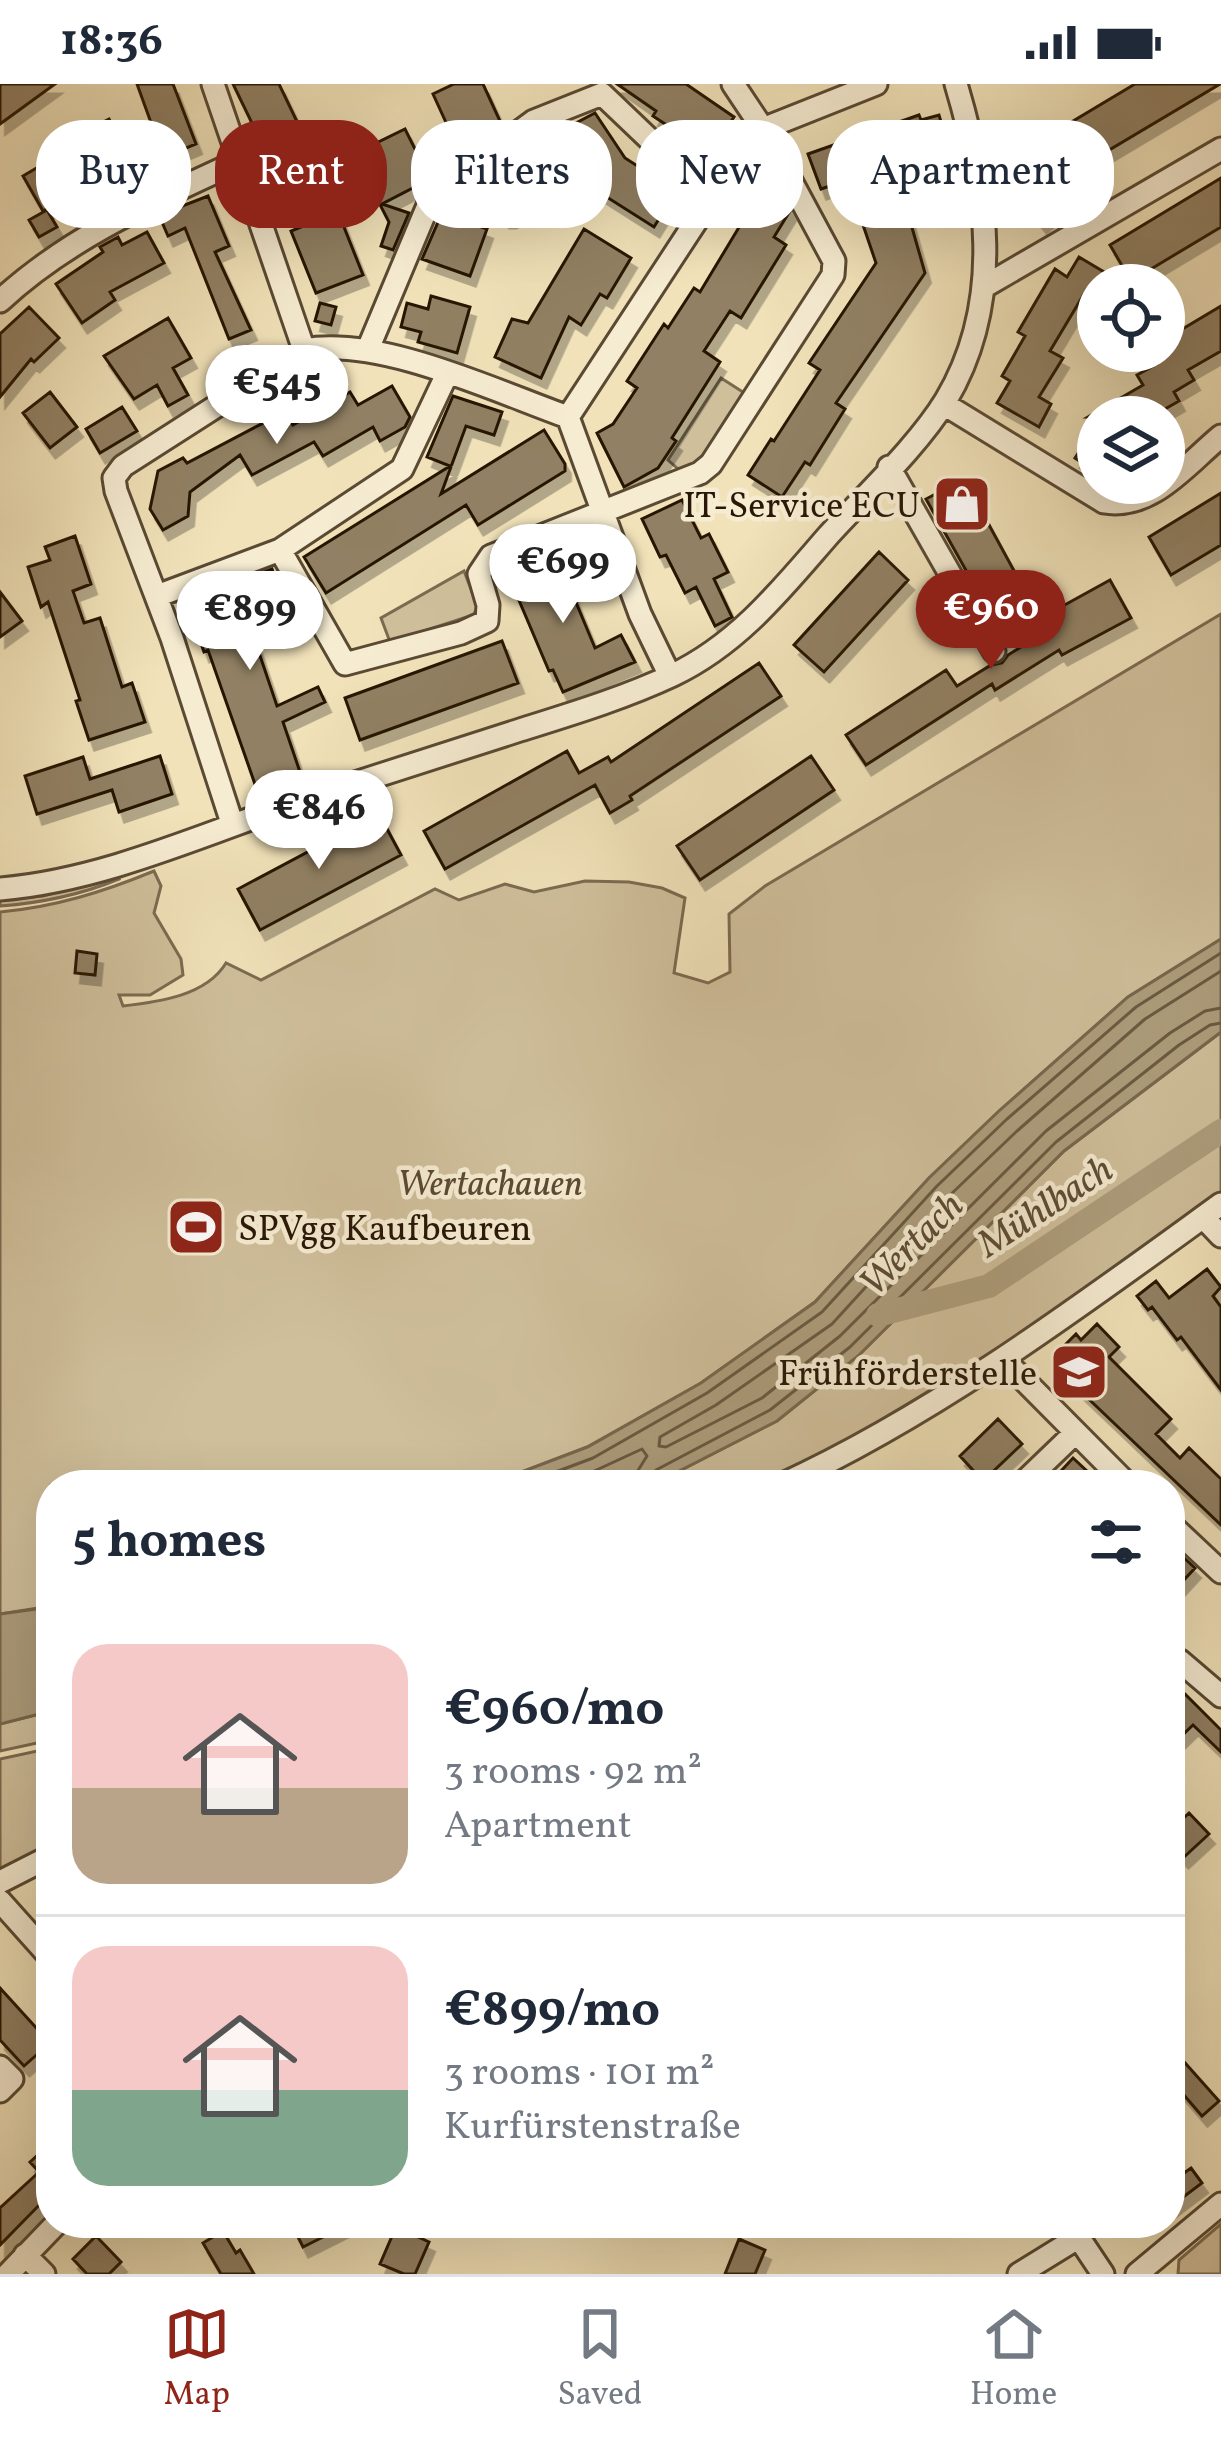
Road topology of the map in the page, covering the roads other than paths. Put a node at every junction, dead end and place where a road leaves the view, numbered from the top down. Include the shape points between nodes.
1 (213, 84) edge
2 (734, 84) edge
3 (876, 84) edge
4 (956, 84) edge
5 (224, 120) edge
6 (757, 120) edge
7 (786, 120) edge
8 (636, 126) edge
9 (1221, 149) edge
10 (215, 172) edge
11 (803, 203) edge
12 (261, 228) edge
13 (692, 228) edge
14 (987, 285) junction
15 (0, 301) edge
16 (368, 349) junction
17 (304, 350) junction
18 (447, 374) junction
19 (944, 404) junction
20 (568, 417) junction
21 (1221, 436) edge
22 (889, 467) junction
23 (601, 509) junction
24 (280, 550) junction
25 (157, 596) junction
26 (994, 651) dead end
27 (670, 676) junction
28 (232, 823) junction
29 (0, 889) edge
30 (1212, 1211) edge
31 (1221, 1236) edge
32 (1003, 1359) junction
33 (1075, 1433) junction
34 (815, 1470) edge
35 (1037, 1470) edge
36 (1113, 1470) edge
37 (1185, 1538) edge
38 (1221, 1572) edge
39 (1185, 1664) edge
40 (1221, 1696) edge
41 (36, 1864) edge
42 (0, 1882) edge
43 (0, 1901) edge
44 (36, 1941) edge
45 (0, 2067) edge
46 (0, 2091) edge
47 (1221, 2204) edge
48 (1185, 2234) edge
49 (42, 2238) edge
50 (1064, 2238) edge
51 (1079, 2238) edge
52 (1180, 2238) edge
53 (25, 2255) junction
54 (8, 2274) edge
55 (44, 2274) edge
56 (1019, 2274) edge
57 (1103, 2274) edge
58 (1137, 2274) edge

1 - 5 street
2 - 6 street
3 - 7 street
4 - 14 street via 978,158
8 - 16 street via 602,94 549,112 432,196
9 - 14 street
10 - 15 street via 112,220
11 - 23 street via 834,261 833,275 711,464
12 - 17 street
13 - 20 street
14 - 19 street
16 - 17 street
16 - 18 street
17 - 25 street via 114,478
18 - 20 street
18 - 24 street via 402,469
19 - 21 street via 1103,502 1124,505 1148,497
19 - 22 street
20 - 23 street
22 - 26 street
22 - 27 street via 759,615 719,650
23 - 24 street via 491,556 479,574 487,621 345,664
23 - 27 street
24 - 25 street
25 - 28 street
27 - 28 street
28 - 29 street via 92,873
30 - 31 street
30 - 32 street
32 - 33 street
32 - 34 street
33 - 35 street
33 - 36 street
37 - 38 street
39 - 40 street
41 - 42 street
43 - 44 street
45 - 46 street via 12,2079
47 - 48 street
49 - 53 street
50 - 56 street
51 - 57 street
52 - 58 street
53 - 54 street
53 - 55 street

